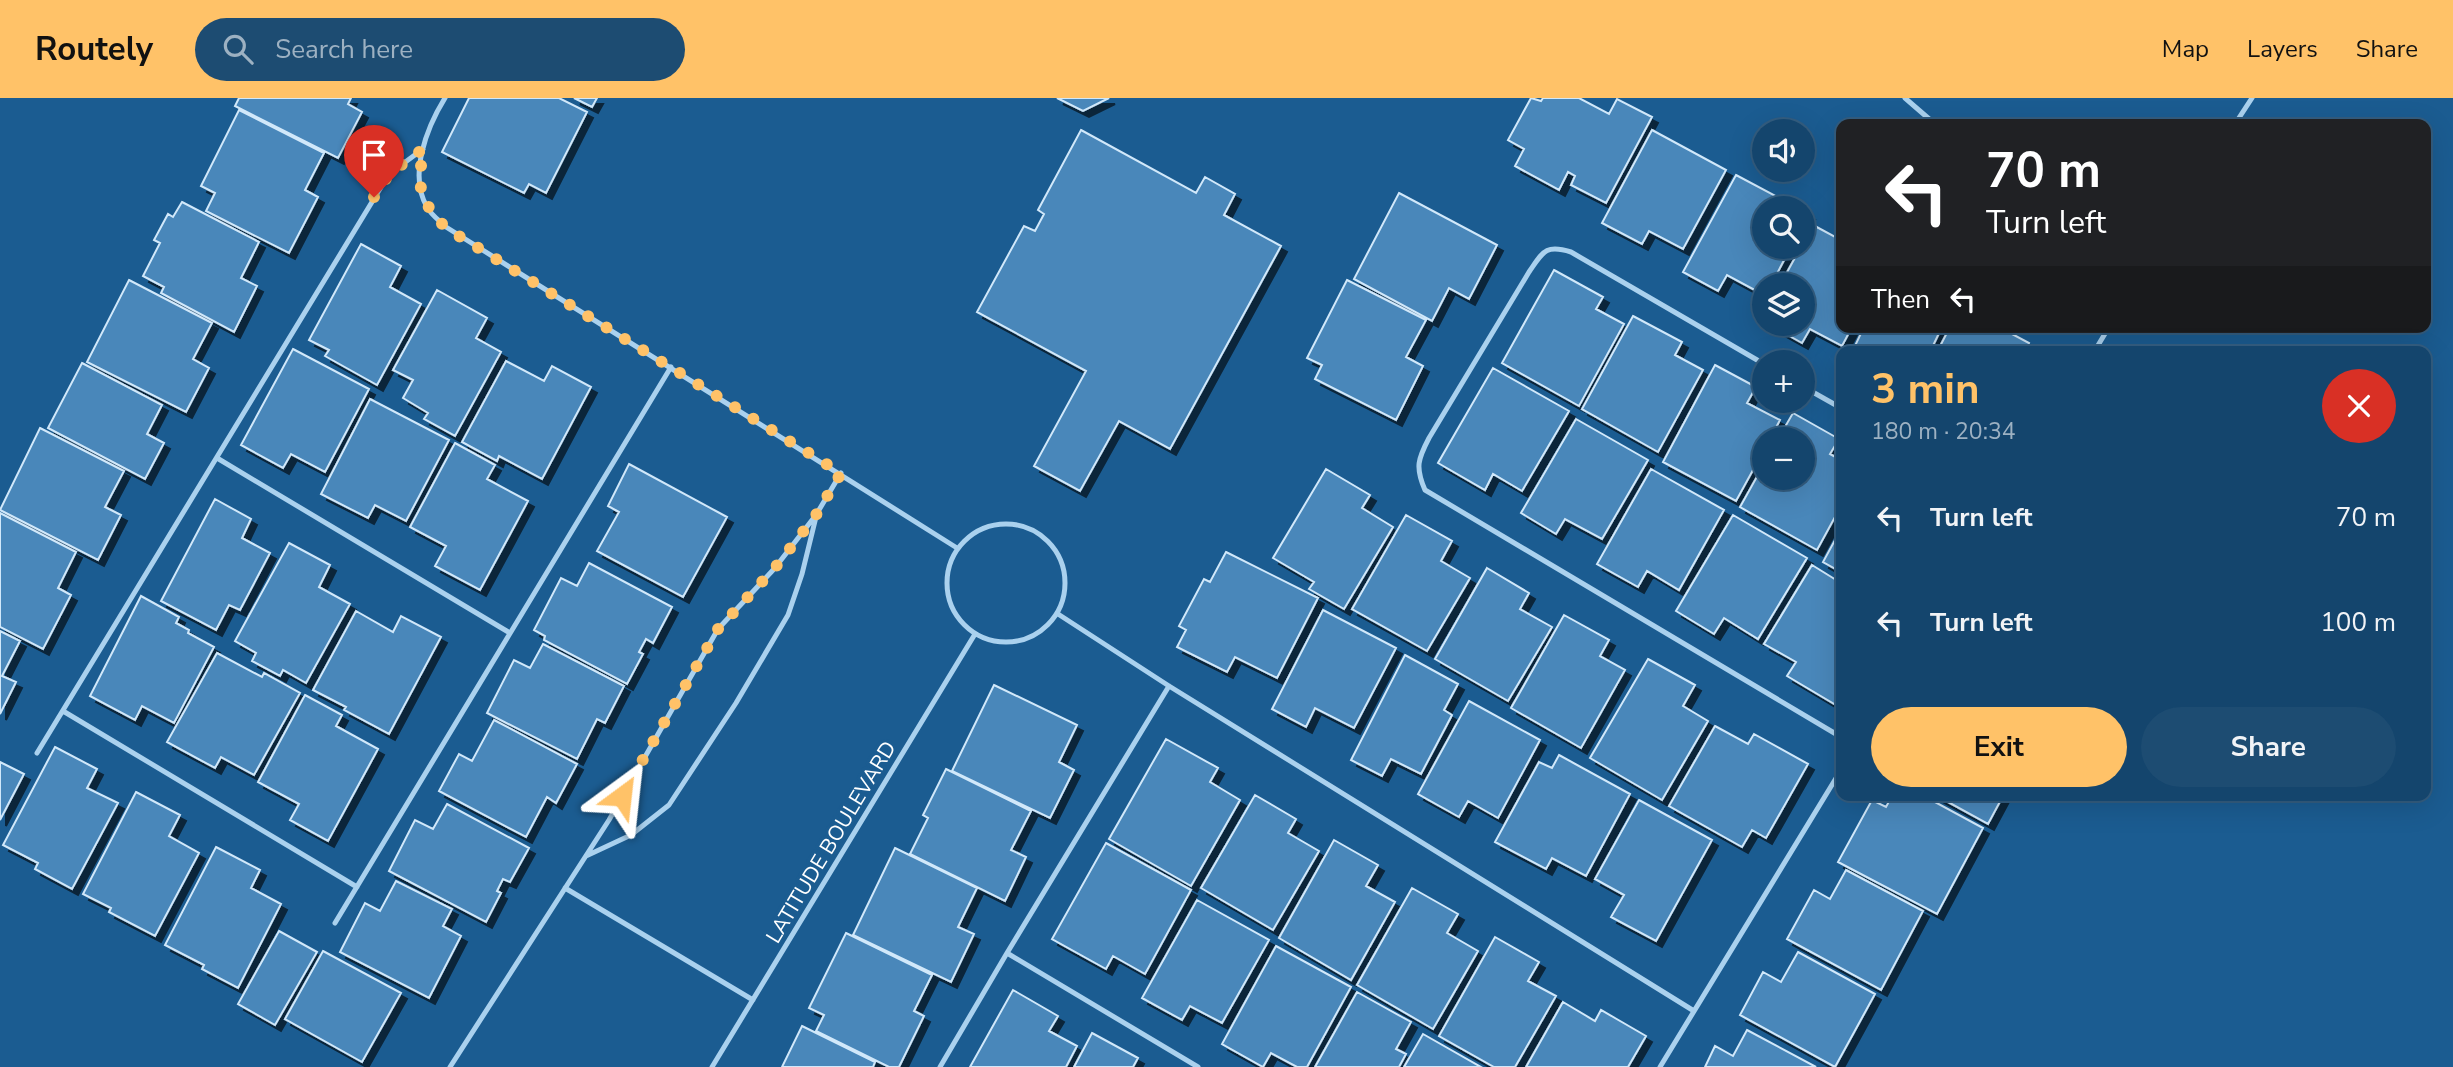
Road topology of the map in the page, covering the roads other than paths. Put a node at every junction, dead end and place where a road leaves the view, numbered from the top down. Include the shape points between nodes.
1 (445, 98) edge
2 (1905, 98) edge
3 (2252, 98) edge
4 (1929, 119) edge
5 (2238, 119) edge
6 (423, 149) junction
7 (1752, 357) edge
8 (671, 367) junction
9 (1815, 393) edge
10 (1836, 405) edge
11 (217, 458) junction
12 (841, 473) junction
13 (816, 515) junction
14 (957, 548) junction
15 (1058, 614) junction
16 (510, 633) junction
17 (975, 634) junction
18 (1169, 686) junction
19 (63, 711) junction
20 (1836, 734) edge
21 (37, 753) dead end
22 (1836, 778) edge
23 (586, 856) junction
24 (357, 887) junction
25 (565, 888) junction
26 (335, 923) dead end
27 (1007, 953) junction
28 (753, 1000) junction
29 (1694, 1011) junction
30 (450, 1067) edge
31 (712, 1067) edge
32 (940, 1067) edge
33 (1198, 1067) edge
34 (1660, 1067) edge

1 - 6 lane
2 - 4 lane
3 - 5 lane
6 - 8 lane via 419,181 427,207 446,228
6 - 11 lane via 389,174
7 - 20 lane via 1555,247 1542,252 1529,272 1429,438 1419,457 1418,474 1425,490
8 - 12 lane
8 - 16 lane
9 - 10 lane
11 - 16 lane
11 - 19 lane
12 - 13 lane
12 - 14 lane
13 - 23 lane via 718,629
13 - 23 lane via 789,615 669,805 631,835
14 - 15 lane via 990,525 1030,527 1060,556 1066,575
14 - 17 lane via 946,578 948,595 953,610
15 - 17 lane via 1029,638 992,641
15 - 18 lane
16 - 24 lane
17 - 28 lane, LATITUDE BOULEVARD
18 - 27 lane
18 - 29 lane
19 - 21 lane
19 - 24 lane
22 - 29 lane
23 - 25 lane
24 - 26 lane
25 - 28 lane
25 - 30 lane
27 - 32 lane
27 - 33 lane
28 - 31 lane, LATITUDE BOULEVARD
29 - 34 lane

